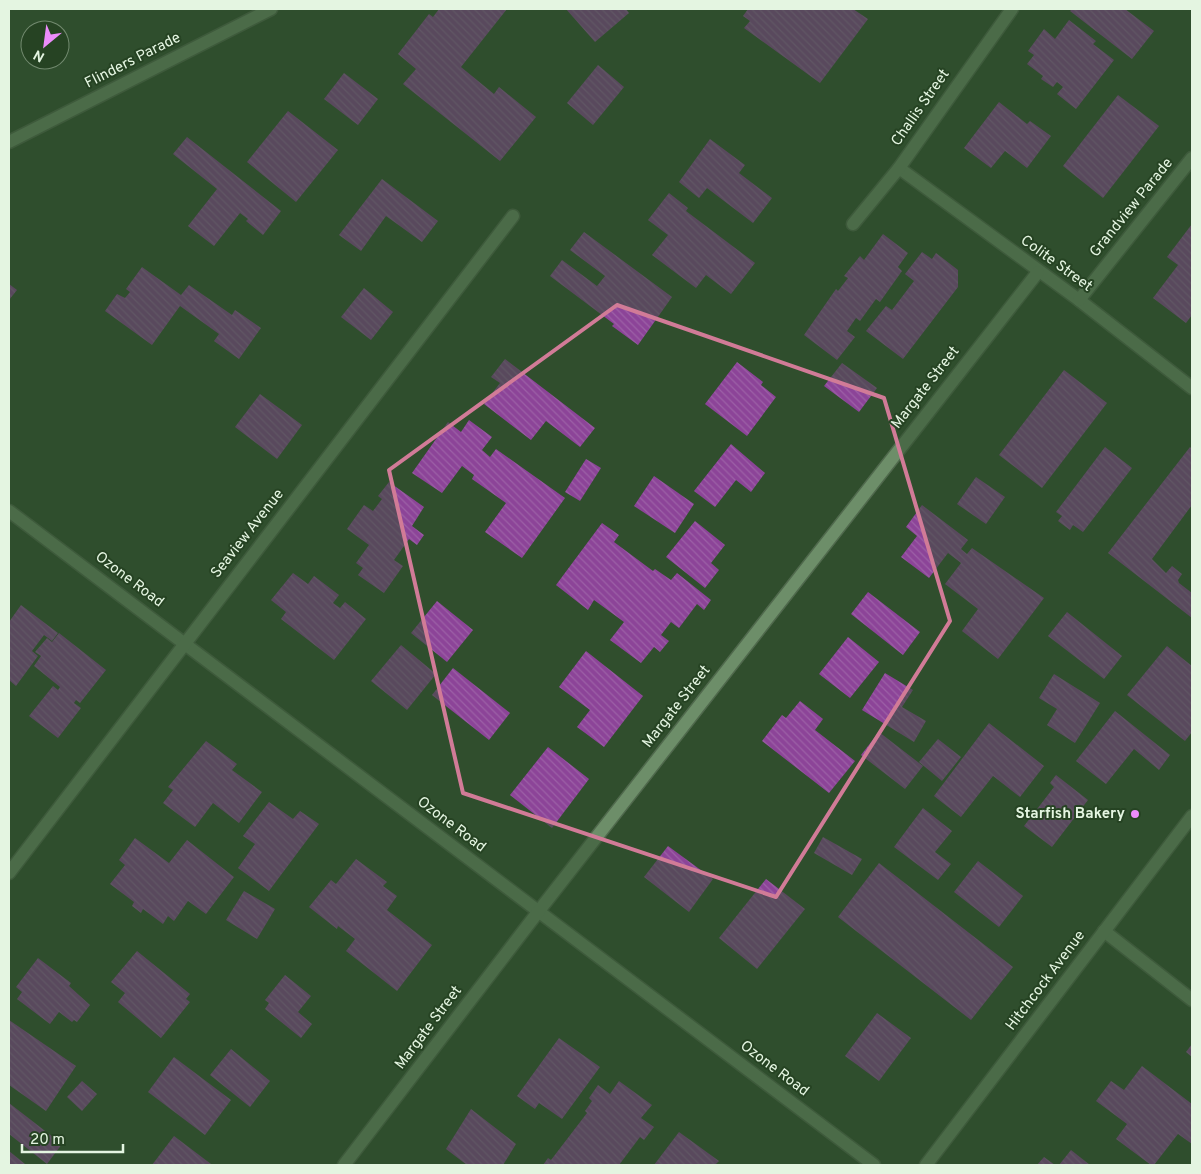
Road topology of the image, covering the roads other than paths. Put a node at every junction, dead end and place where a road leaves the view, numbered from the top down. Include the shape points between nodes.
1 (271, 9) edge
2 (1012, 9) edge
3 (9, 142) edge
4 (1192, 158) edge
5 (899, 168) junction
6 (512, 216) dead end
7 (853, 224) dead end
8 (1038, 272) junction
9 (1079, 300) junction
10 (1192, 388) edge
11 (9, 511) edge
12 (185, 642) junction
13 (1192, 816) edge
14 (9, 873) edge
15 (538, 912) junction
16 (1104, 931) junction
17 (1192, 1000) edge
18 (344, 1165) edge
19 (874, 1165) edge
20 (926, 1165) edge

1 - 3 street, Flinders Parade
2 - 5 street, Challis Street
4 - 9 street, Grandview Parade
5 - 7 street, Challis Street
5 - 8 street, Colite Street
6 - 12 street, Seaview Avenue
8 - 9 street, Colite Street
8 - 15 street, Margate Street
9 - 10 street, Colite Street
11 - 12 street, Ozone Road
12 - 14 street, Seaview Avenue
12 - 15 street, Ozone Road
13 - 16 street, Hitchcock Avenue
15 - 18 street, Margate Street
15 - 19 street, Ozone Road
16 - 17 street
16 - 20 street, Hitchcock Avenue

